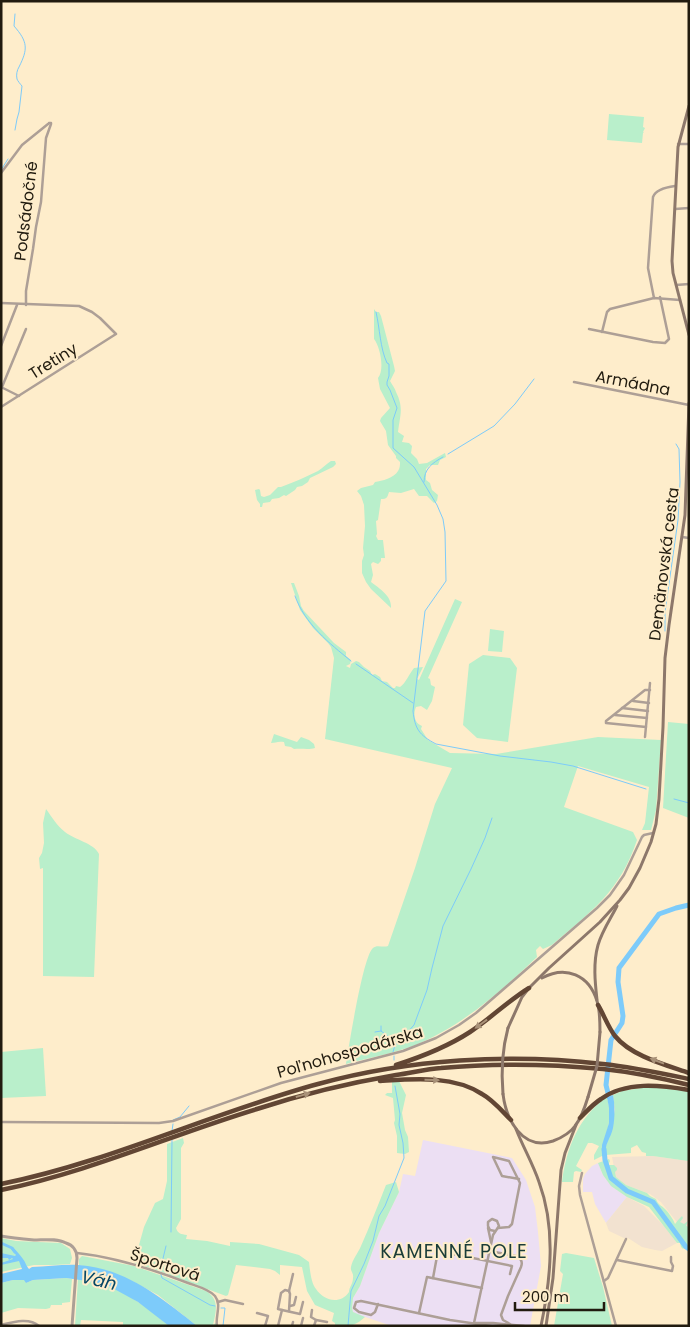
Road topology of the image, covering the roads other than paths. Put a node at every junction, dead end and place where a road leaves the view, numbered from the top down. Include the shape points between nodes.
1 (689, 106) edge
2 (678, 144) junction
3 (689, 144) edge
4 (1, 173) edge
5 (676, 186) junction
6 (689, 208) edge
7 (675, 209) junction
8 (689, 284) edge
9 (676, 285) junction
10 (654, 298) junction
11 (660, 298) junction
12 (680, 300) junction
13 (1, 303) edge
14 (17, 305) junction
15 (26, 305) junction
16 (26, 329) dead end
17 (589, 329) dead end
18 (688, 329) edge
19 (602, 332) junction
20 (689, 335) edge
21 (1, 346) edge
22 (574, 382) dead end
23 (1, 387) edge
24 (19, 396) junction
25 (689, 404) edge
26 (1, 407) edge
27 (688, 442) edge
28 (687, 492) edge
29 (682, 537) junction
30 (689, 538) edge
31 (650, 683) dead end
32 (650, 690) junction
33 (632, 700) junction
34 (648, 702) junction
35 (622, 708) junction
36 (648, 711) junction
37 (615, 713) junction
38 (647, 718) junction
39 (646, 727) junction
40 (645, 737) dead end
41 (654, 833) junction
42 (620, 900) junction
43 (539, 979) junction
44 (530, 988) junction
45 (598, 1003) junction
46 (602, 1066) junction
47 (387, 1068) junction
48 (613, 1068) junction
49 (689, 1073) edge
50 (689, 1079) edge
51 (357, 1082) junction
52 (689, 1085) edge
53 (689, 1090) edge
54 (580, 1118) junction
55 (510, 1120) junction
56 (1, 1122) edge
57 (576, 1125) junction
58 (516, 1129) junction
59 (582, 1173) dead end
60 (519, 1179) junction
61 (1, 1184) edge
62 (1, 1190) edge
63 (499, 1224) junction
64 (507, 1227) junction
65 (488, 1228) junction
66 (498, 1228) junction
67 (495, 1230) junction
68 (1, 1236) edge
69 (626, 1239) dead end
70 (491, 1244) junction
71 (489, 1251) junction
72 (77, 1253) junction
73 (671, 1258) dead end
74 (617, 1260) junction
75 (487, 1261) junction
76 (293, 1274) dead end
77 (510, 1274) dead end
78 (433, 1278) junction
79 (604, 1281) junction
80 (482, 1288) junction
81 (289, 1291) junction
82 (296, 1297) dead end
83 (218, 1302) junction
84 (303, 1302) dead end
85 (243, 1304) dead end
86 (378, 1304) junction
87 (290, 1306) junction
88 (282, 1310) junction
89 (312, 1310) dead end
90 (288, 1312) junction
91 (258, 1313) dead end
92 (419, 1313) junction
93 (303, 1318) dead end
94 (316, 1320) junction
95 (327, 1322) dead end
96 (474, 1323) junction
97 (510, 1324) junction
98 (542, 1324) edge
99 (1, 1325) edge
100 (39, 1326) edge
101 (72, 1326) edge
102 (217, 1326) edge
103 (265, 1326) edge
104 (278, 1326) edge
105 (302, 1326) edge
106 (314, 1326) edge
107 (491, 1326) edge
108 (524, 1326) edge
109 (536, 1326) edge
110 (547, 1326) edge
111 (616, 1326) edge

1 - 2 main road
2 - 3 street
2 - 5 main road
4 - 15 street, Podsádočné via 22,145 51,123 46,138 41,202
5 - 7 main road
5 - 10 street via 656,192 652,199 648,268
6 - 7 street
7 - 9 main road via 672,261
8 - 9 street
9 - 12 main road
10 - 11 street
10 - 19 street via 610,309
11 - 12 street
11 - 19 street via 669,339 665,343
12 - 18 main road
13 - 14 street
14 - 15 street
14 - 21 street
15 - 24 street, Tretiny via 79,306 100,318 116,334
16 - 23 street
17 - 19 street
18 - 20 main road
22 - 25 street, Armádna
23 - 24 street
24 - 26 street, Tretiny
25 - 27 main road, Demänovská cesta
27 - 28 main road, Demänovská cesta
28 - 29 main road, Demänovská cesta
29 - 30 street
29 - 41 main road, Demänovská cesta via 669,625 658,816
31 - 32 street
32 - 33 street
32 - 34 street
33 - 34 street
33 - 35 street
34 - 36 street
35 - 36 street
35 - 37 street
36 - 38 street
37 - 38 street
37 - 39 street via 606,723
38 - 39 street
39 - 40 street
41 - 42 main road, Demänovská cesta via 640,868
41 - 56 street, Poľnohospodárska via 642,837 624,875 601,905 476,1013 436,1038 403,1052 281,1083 177,1121
42 - 43 main road
42 - 45 main road via 598,945 595,970
43 - 44 main road
43 - 45 main road via 557,972 574,974 587,982
44 -> 47 highway via 460,1039
44 - 55 main road, bridge via 522,997 508,1028 501,1061 503,1094
49 -> 45 highway via 627,1047 615,1035
45 - 54 main road, bridge via 600,1032 596,1066
46 - 47 highway via 535,1059 483,1059
46 - 48 highway
46 - 51 highway via 483,1065 439,1068
47 - 61 highway via 319,1084 231,1111 91,1161
48 - 50 highway via 639,1069
48 - 52 highway
51 -> 55 highway via 413,1079 458,1083 482,1094
62 -> 51 highway via 91,1166 256,1109
53 - 54 highway via 644,1086 621,1089 605,1096
54 - 57 main road
55 - 58 main road
57 - 58 main road via 563,1137 547,1142 529,1139
57 - 110 main road via 561,1170
58 - 98 main road via 537,1175 549,1221 550,1248
59 - 79 street via 579,1191
60 - 60 street via 509,1161 492,1157 502,1176
60 - 64 street via 512,1224
63 - 64 street
63 - 65 street via 492,1220 488,1222
63 - 66 street
64 - 66 street
65 - 67 street
65 - 70 street
66 - 67 street
67 - 70 street
68 - 72 street via 64,1242
69 - 74 street
70 - 71 street
71 - 75 street
71 - 97 street via 516,1256 522,1262 501,1315
72 - 83 street, Športová via 157,1271 208,1291
72 - 101 street
73 - 74 street via 672,1271
74 - 79 street
75 - 77 street via 512,1266
75 - 78 street via 438,1251
75 - 80 street
76 - 81 street
78 - 80 street
78 - 92 street via 427,1277
79 - 111 street
80 - 96 street
81 - 87 street
81 - 88 street via 282,1293 278,1309
82 - 87 street via 294,1305
83 - 85 street
83 - 102 street
84 - 90 street via 300,1314
86 - 86 street via 357,1301 354,1308 371,1315
86 - 92 street
87 - 90 street
88 - 90 street
88 - 104 street
89 - 94 street via 311,1317
91 - 103 street via 268,1316
92 - 96 street
93 - 105 street
94 - 95 street
94 - 106 street
96 - 97 street
96 - 107 street
97 - 108 street
98 - 109 street
99 - 100 street via 18,1321 35,1322

